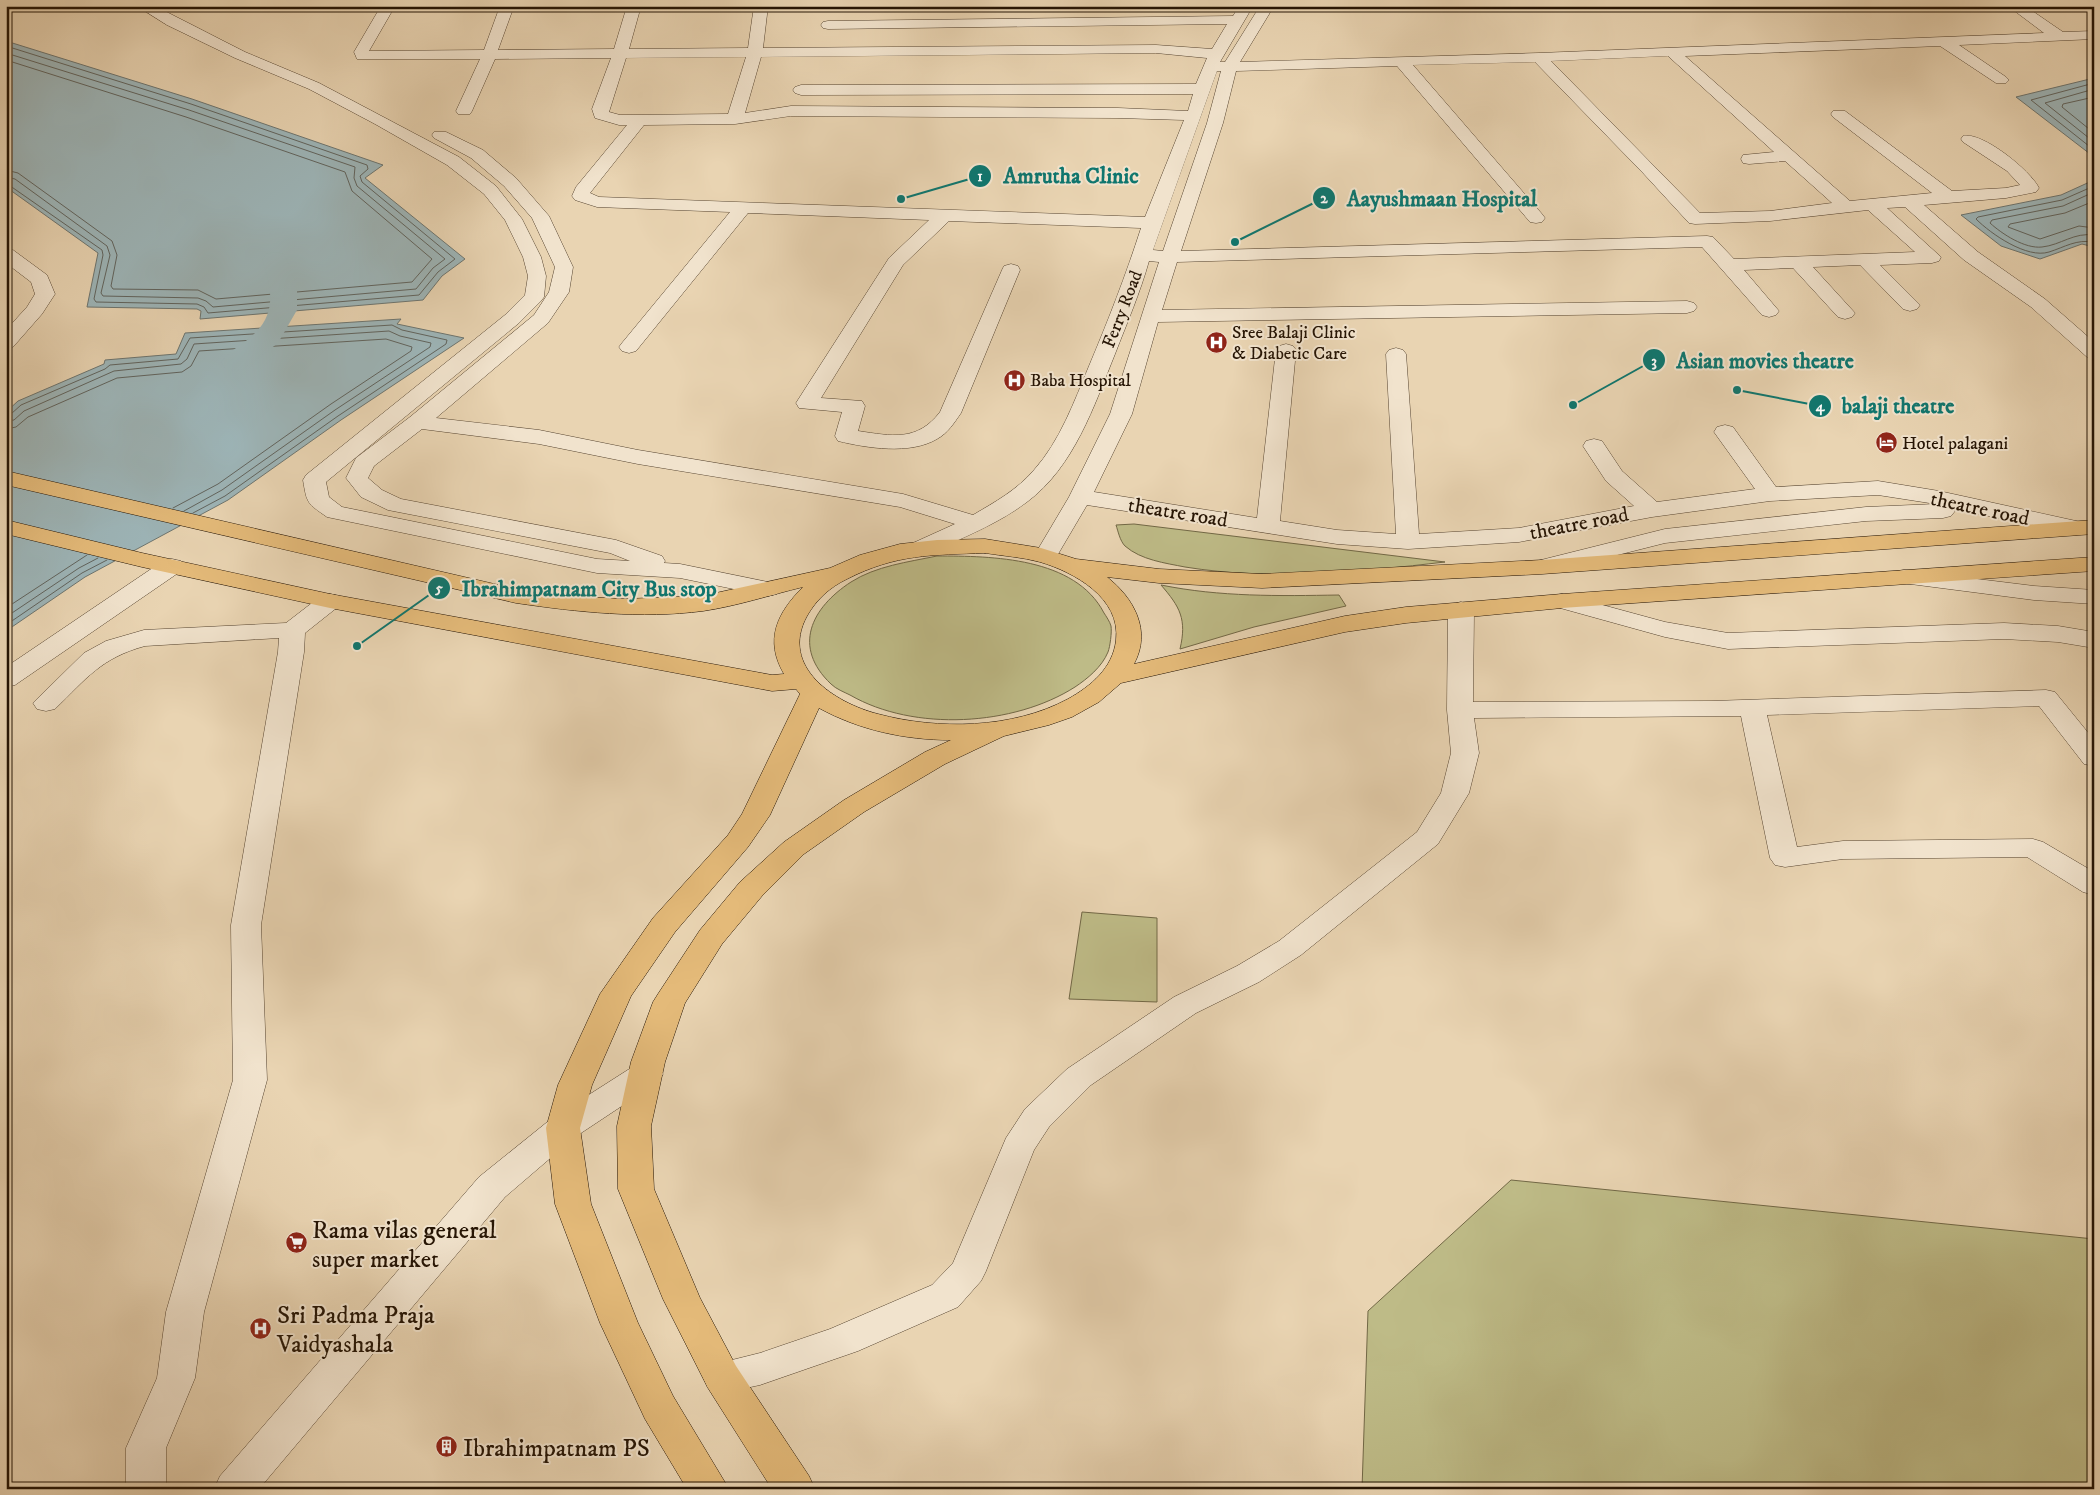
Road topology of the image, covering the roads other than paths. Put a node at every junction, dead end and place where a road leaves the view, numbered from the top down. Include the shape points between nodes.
1 (144, 6) edge
2 (179, 6) edge
3 (388, 6) edge
4 (507, 6) edge
5 (634, 6) edge
6 (761, 6) edge
7 (935, 6) edge
8 (997, 6) edge
9 (1267, 6) edge
10 (2015, 6) edge
11 (1241, 13) edge
12 (1000, 23) junction
13 (828, 24) dead end
14 (935, 24) junction
15 (2094, 34) edge
16 (2059, 36) junction
17 (1945, 42) junction
18 (1671, 51) junction
19 (755, 52) junction
20 (620, 54) junction
21 (489, 56) junction
22 (1539, 57) junction
23 (1402, 62) junction
24 (1219, 63) junction
25 (2002, 80) dead end
26 (1202, 88) junction
27 (801, 90) dead end
28 (464, 111) dead end
29 (1839, 114) dead end
30 (735, 119) junction
31 (1193, 119) junction
32 (640, 120) junction
33 (1215, 123) junction
34 (1970, 139) dead end
35 (1788, 156) junction
36 (1749, 159) dead end
37 (1948, 197) junction
38 (1910, 201) junction
39 (1872, 204) junction
40 (744, 207) junction
41 (1846, 207) junction
42 (945, 215) junction
43 (1536, 218) dead end
44 (1152, 223) junction
45 (6, 254) edge
46 (1142, 255) junction
47 (1170, 257) junction
48 (1866, 261) junction
49 (1800, 264) junction
50 (1728, 265) junction
51 (1011, 270) dead end
52 (1910, 305) dead end
53 (1687, 306) dead end
54 (1769, 311) dead end
55 (1845, 313) dead end
56 (1150, 316) junction
57 (6, 343) edge
58 (629, 347) dead end
59 (1286, 350) dead end
60 (2094, 353) edge
61 (1396, 354) dead end
62 (1081, 411) junction
63 (1121, 414) junction
64 (418, 422) junction
65 (1725, 432) dead end
66 (1594, 446) dead end
67 (6, 478) edge
68 (1770, 494) junction
69 (1080, 497) junction
70 (1988, 509) junction
71 (1652, 510) junction
72 (976, 523) junction
73 (6, 526) edge
74 (1268, 526) junction
75 (2085, 528) edge
76 (1408, 542) junction
77 (920, 548) junction
78 (1046, 556) junction
79 (2094, 564) edge
80 (172, 566) junction
81 (1073, 566) junction
82 (1542, 567) junction
83 (680, 571) junction
84 (837, 574) junction
85 (1900, 577) junction
86 (768, 589) junction
87 (2094, 597) edge
88 (330, 601) junction
89 (1562, 601) junction
90 (1461, 610) junction
91 (292, 630) junction
92 (2094, 640) edge
93 (1113, 677) junction
94 (6, 679) edge
95 (808, 687) junction
96 (46, 703) dead end
97 (1752, 707) junction
98 (1460, 710) junction
99 (994, 730) junction
100 (2094, 758) edge
101 (2094, 885) edge
102 (646, 1074) junction
103 (563, 1128) junction
104 (722, 1377) junction
105 (146, 1489) edge
106 (234, 1489) edge
107 (709, 1489) edge
108 (795, 1489) edge

1 - 83 street via 240,55 314,86 453,161 490,190 514,219 532,257 537,276 534,296 512,320 314,480 318,500 335,512 597,566
2 - 64 street via 336,81 477,154 510,182 540,216 564,267 559,292 541,319
3 - 21 street via 361,52 362,56
4 - 21 street
5 - 20 street
6 - 19 street
7 - 14 street
8 - 12 street
9 - 24 street, Ferry Road
10 - 16 street
11 - 12 street
11 - 24 street, Ferry Road
12 - 14 street
13 - 14 street
15 - 16 street
16 - 17 street
17 - 18 street
17 - 25 street
18 - 22 street
18 - 35 street
19 - 20 street
19 - 24 street via 1156,49
19 - 30 street
20 - 21 street
20 - 32 street via 600,109 601,115 619,120
21 - 28 street
22 - 23 street
22 - 41 street via 1694,219 1770,216
23 - 24 street
23 - 43 street
24 - 26 street, Ferry Road
24 - 33 street, Ferry Road
26 - 27 street
26 - 31 street, Ferry Road
29 - 37 street
30 - 31 street via 791,111 1118,113
30 - 32 street
31 - 33 street
31 - 44 street, Ferry Road
32 - 40 street via 581,196 598,202
33 - 47 street, Ferry Road
34 - 37 street via 2022,174 2030,188
35 - 36 street
35 - 41 street
37 - 38 street
38 - 39 street
38 - 60 street via 1971,256 2038,303
39 - 41 street
39 - 48 street via 1932,257
40 - 42 street
40 - 58 street
42 - 44 street
42 - 51 street via 896,262 807,403 854,406 846,436 912,440 938,429 950,413
44 - 46 street, Ferry Road
45 - 57 street via 40,279 45,294 36,310
46 - 47 street
46 - 62 street, Ferry Road
47 - 50 street via 1707,242
47 - 56 street, Ferry Road
48 - 49 street
48 - 52 street
49 - 50 street
49 - 55 street
50 - 54 street
53 - 56 street
56 - 63 street, Ferry Road
59 - 74 street
61 - 76 street
62 - 63 street
62 - 72 street, Ferry Road via 1061,449 1042,475 1019,497
63 - 69 street, Ferry Road
64 - 72 street via 539,437 638,457 903,501
64 - 83 street via 364,463 357,478 364,489 377,498 396,505 616,547
65 - 68 street
66 - 71 street via 1614,476
67 - 86 highway via 516,596 591,606 679,606 730,599
68 - 70 street, theatre road via 1878,488
68 - 71 street, theatre road
69 - 74 street, theatre road
69 - 78 street, Ferry Road
70 - 75 street, theatre road
70 - 82 street via 1866,514 1717,529 1665,536
71 - 76 street, theatre road via 1518,535
72 - 77 street, Ferry Road
73 - 80 highway
74 - 76 street, theatre road via 1338,537
75 - 82 highway
77 - 78 highway via 985,546
77 - 84 highway via 876,558
78 - 81 highway
79 - 85 highway
80 - 88 highway
80 - 94 street
81 - 82 highway via 1159,576 1262,581
81 - 93 highway via 1101,584 1121,604 1130,628 1128,653
83 - 86 street
84 - 86 highway
84 - 95 highway via 809,594 790,618 785,644 792,670
85 - 87 street
85 - 89 highway
88 - 91 street
88 - 95 highway
89 - 90 highway
89 - 92 street via 1661,630 1728,640 2004,632 2058,634
90 - 93 highway via 1345,624
90 - 98 street
91 - 96 street via 144,638 115,646 93,658
91 - 105 street via 246,925 250,1080 185,1312 176,1378 146,1448
93 - 99 highway via 1092,695 1064,710
95 - 99 highway via 847,714 892,727 942,733
95 - 103 highway via 794,731 756,815 738,841 664,926 616,994 575,1085
97 - 98 street
97 - 100 street via 2046,698
97 - 101 street via 1784,858 1843,850 2033,848
98 - 104 street via 1465,752 1455,793 1428,838 1290,948 1248,974 1185,1005 1079,1077 1038,1118 1018,1147 968,1271 945,1296 844,1340 760,1369
99 - 102 highway via 935,758 854,806 794,848 751,889 711,937 669,1002
102 - 103 street
102 - 104 highway via 634,1126 636,1189 682,1299
103 - 106 street via 492,1187
103 - 107 highway via 573,1204 619,1323 659,1407
104 - 108 highway

